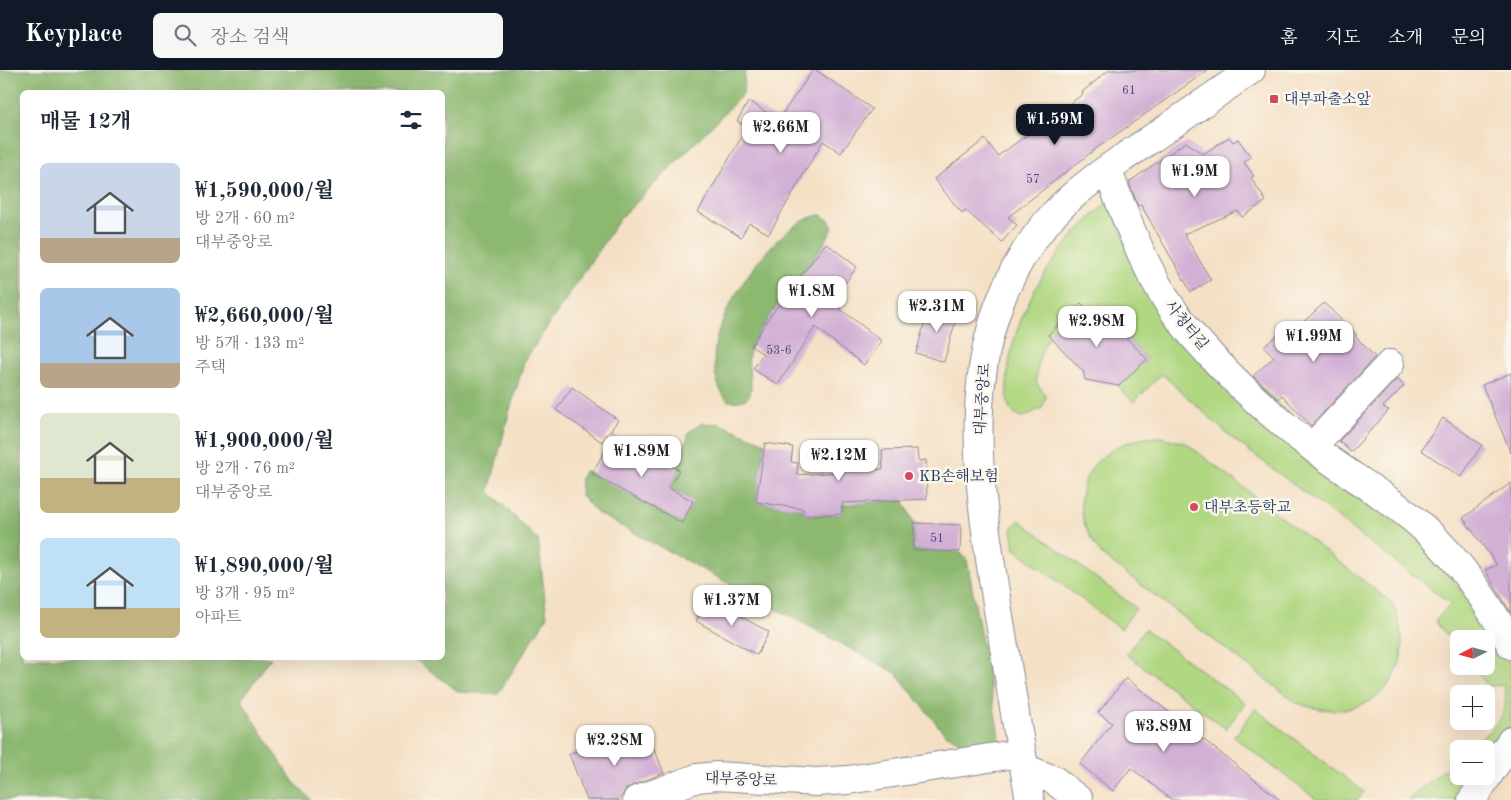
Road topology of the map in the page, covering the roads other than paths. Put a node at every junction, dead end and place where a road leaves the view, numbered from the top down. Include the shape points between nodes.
1 (1251, 70) edge
2 (1107, 169) junction
3 (1390, 364) dead end
4 (1312, 447) junction
5 (1511, 645) edge
6 (1511, 741) edge
7 (1023, 761) junction
8 (840, 790) edge
9 (637, 800) edge
10 (1030, 800) edge
11 (1079, 800) edge
12 (1472, 800) edge

1 - 2 street, 대부중앙로
2 - 4 street, 사청터길 via 1145,265 1166,300 1223,368
2 - 7 street, 대부중앙로 via 1055,214 1035,238 1003,293 984,357 979,401 980,482
3 - 4 street
4 - 5 street, 사청터길 via 1428,532 1477,587
6 - 12 street
7 - 8 street, 대부중앙로
7 - 10 street, 대부중앙로
7 - 11 street
8 - 9 street, 대부중앙로 via 817,782 716,776 680,782

